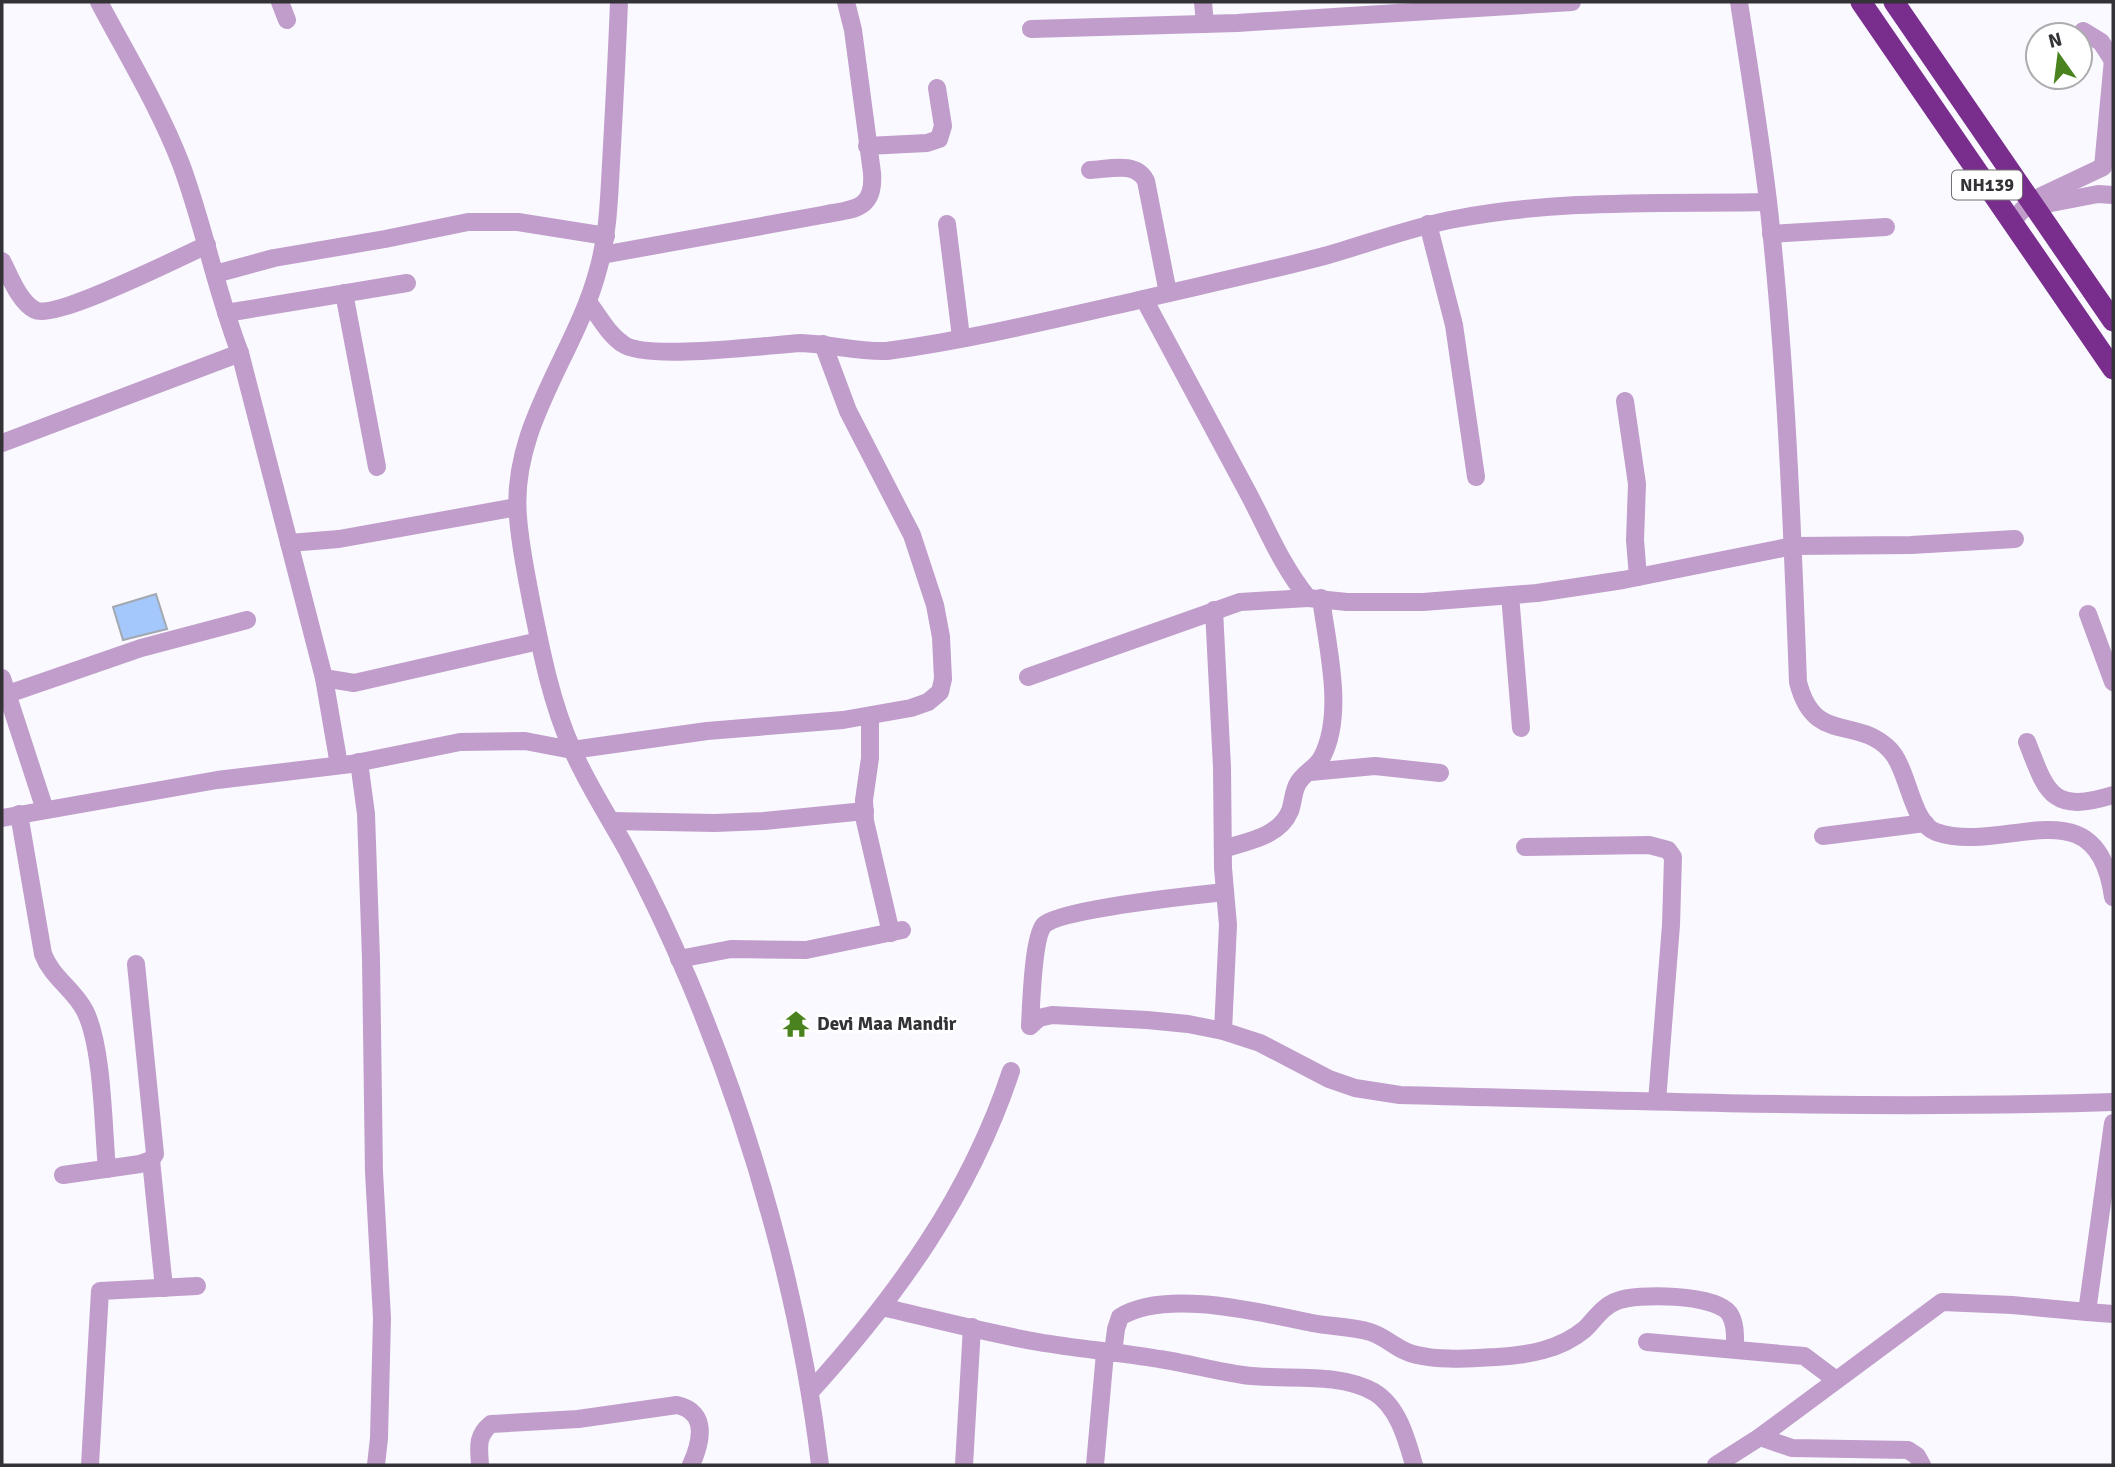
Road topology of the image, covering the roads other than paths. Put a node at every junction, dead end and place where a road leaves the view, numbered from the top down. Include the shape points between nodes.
1 (99, 2) edge
2 (280, 2) edge
3 (619, 2) edge
4 (846, 2) edge
5 (1203, 2) edge
6 (1572, 2) edge
7 (1739, 2) edge
8 (1861, 2) edge
9 (1894, 2) edge
10 (287, 20) dead end
11 (1205, 24) junction
12 (1031, 29) dead end
13 (2094, 38) edge
14 (2113, 59) edge
15 (937, 88) dead end
16 (867, 146) junction
17 (1090, 170) dead end
18 (2113, 195) edge
19 (1768, 202) junction
20 (2032, 204) junction
21 (2012, 221) junction
22 (947, 224) dead end
23 (1428, 224) junction
24 (1886, 227) dead end
25 (1771, 234) junction
26 (606, 236) junction
27 (206, 245) junction
28 (602, 255) junction
29 (2, 261) edge
30 (215, 274) junction
31 (407, 283) dead end
32 (344, 293) junction
33 (1168, 293) junction
34 (1144, 299) junction
35 (588, 302) junction
36 (226, 313) junction
37 (2113, 321) edge
38 (961, 337) junction
39 (823, 344) junction
40 (240, 353) junction
41 (2113, 369) edge
42 (1625, 401) dead end
43 (2, 443) edge
44 (377, 467) dead end
45 (1476, 477) dead end
46 (517, 507) junction
47 (2015, 539) dead end
48 (289, 543) junction
49 (1793, 546) junction
50 (1638, 577) junction
51 (1510, 596) junction
52 (1314, 598) junction
53 (1214, 610) junction
54 (2088, 614) dead end
55 (247, 620) dead end
56 (540, 641) junction
57 (1028, 677) dead end
58 (324, 678) junction
59 (2113, 682) edge
60 (5, 686) edge
61 (870, 716) junction
62 (1521, 728) dead end
63 (2027, 742) dead end
64 (572, 750) junction
65 (359, 762) junction
66 (339, 765) junction
67 (1310, 772) junction
68 (1440, 773) dead end
69 (2113, 795) edge
70 (45, 810) junction
71 (865, 811) junction
72 (10, 816) edge
73 (611, 821) junction
74 (1925, 823) junction
75 (1823, 836) dead end
76 (1525, 847) dead end
77 (1223, 849) junction
78 (1225, 892) junction
79 (2113, 897) edge
80 (679, 959) junction
81 (136, 964) dead end
82 (1223, 1031) junction
83 (1011, 1071) dead end
84 (1657, 1101) junction
85 (2113, 1102) edge
86 (2113, 1123) edge
87 (151, 1160) junction
88 (107, 1168) junction
89 (63, 1175) dead end
90 (197, 1286) dead end
91 (164, 1288) junction
92 (882, 1307) junction
93 (2087, 1312) junction
94 (2113, 1314) edge
95 (972, 1327) junction
96 (1647, 1342) dead end
97 (1735, 1349) junction
98 (1109, 1353) junction
99 (1836, 1380) junction
100 (810, 1392) junction
101 (1760, 1437) junction
102 (90, 1465) edge
103 (376, 1465) edge
104 (480, 1465) edge
105 (691, 1465) edge
106 (820, 1465) edge
107 (964, 1465) edge
108 (1095, 1465) edge
109 (1414, 1465) edge
110 (1716, 1465) edge
111 (1922, 1465) edge

1 - 27 street via 173,145
2 - 10 street
3 - 26 street
4 - 16 street
5 - 11 street
6 - 11 street
7 - 19 street
8 - 21 highway, NH139
9 - 20 highway, NH139
11 - 12 street
13 - 14 street
14 - 20 street via 2103,167
15 - 16 street via 943,125 939,139 927,144
16 - 28 street via 873,187 869,200 858,207
17 - 33 street via 1130,168 1142,174
18 - 20 street
19 - 23 street via 1557,207
19 - 25 street
20 - 21 street
20 - 37 highway, NH139
21 - 41 highway, NH139
22 - 38 street
23 - 33 street via 1328,255
23 - 45 street via 1454,325
24 - 25 street
25 - 49 street
26 - 28 street
26 - 30 street via 518,222 468,222 284,256
27 - 29 street via 83,301 48,312 27,304
27 - 30 street
28 - 35 street
30 - 36 street
31 - 32 street
32 - 36 street
32 - 44 street
33 - 34 street
34 - 38 street
34 - 52 street via 1279,558 1291,578
35 - 39 street via 624,346 641,351
35 - 46 street via 537,411 517,485
36 - 40 street
38 - 39 street via 887,351 854,351
39 - 61 street via 848,411 912,536 941,637 940,692 911,708
40 - 43 street
40 - 48 street
42 - 50 street via 1636,476
46 - 48 street via 339,540
46 - 56 street
47 - 49 street
48 - 58 street
49 - 50 street
49 - 74 street via 1802,698 1821,722 1889,749
50 - 51 street
51 - 52 street via 1347,602
51 - 62 street
52 - 53 street via 1240,602
52 - 67 street via 1332,675 1333,714 1326,747
53 - 57 street
53 - 77 street
54 - 59 street
55 - 60 street
56 - 58 street via 354,683
56 - 64 street
58 - 66 street
60 - 70 street
61 - 64 street via 694,732
61 - 71 street
63 - 69 street via 2050,794 2077,802
64 - 65 street via 493,740
64 - 73 street
65 - 66 street
65 - 103 street via 366,825 382,1318
66 - 70 street via 217,780
67 - 68 street via 1375,766
67 - 77 street via 1296,786 1290,810 1275,831
70 - 72 street
71 - 73 street via 740,822
71 - 80 street via 871,853 896,931 806,950 730,949
72 - 88 street via 43,954 90,1023
73 - 80 street
74 - 75 street
74 - 79 street via 1947,835 2050,830 2083,837 2096,847 2104,862
76 - 84 street via 1649,845 1668,850 1673,857
77 - 78 street
78 - 82 street
78 - 82 street via 1074,914 1044,925 1035,952 1030,1026 1040,1018 1070,1015
80 - 100 street via 752,1152
81 - 87 street via 156,1144
82 - 84 street via 1261,1043 1329,1079 1377,1093
83 - 92 street via 946,1216
84 - 85 street
86 - 93 street
87 - 88 street
87 - 91 street
88 - 89 street
90 - 91 street
91 - 102 street via 100,1291
92 - 95 street
92 - 100 street
93 - 94 street
93 - 99 street via 1942,1302
95 - 98 street
95 - 107 street
96 - 97 street
97 - 98 street via 1732,1320 1721,1306 1642,1296 1610,1304 1567,1342 1521,1355 1421,1356 1361,1330 1239,1309 1175,1304 1137,1309 1121,1317
97 - 99 street via 1804,1356
98 - 108 street
98 - 109 street via 1242,1375 1356,1384 1376,1393 1390,1407
99 - 101 street
100 - 106 street
101 - 110 street
101 - 111 street via 1792,1448 1908,1450
104 - 105 street via 479,1439 491,1424 578,1419 677,1405 689,1408 699,1426 700,1441

